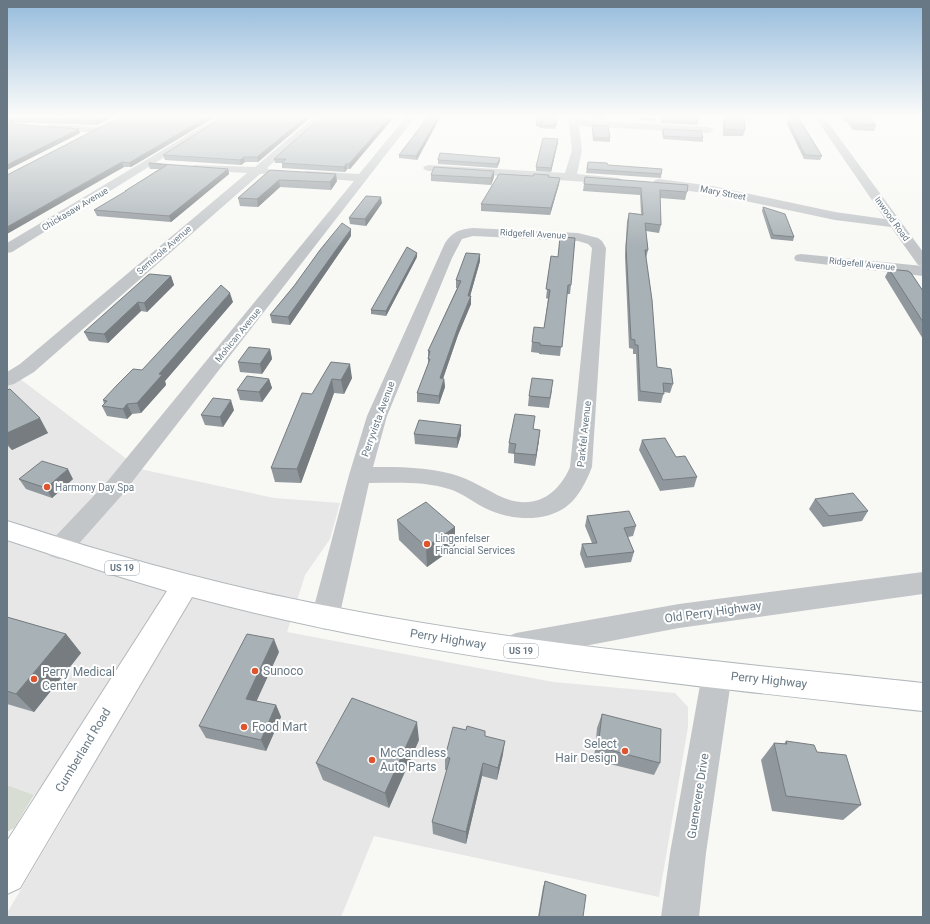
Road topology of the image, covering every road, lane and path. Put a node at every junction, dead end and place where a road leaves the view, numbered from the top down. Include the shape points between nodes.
1 (156, 160) edge
2 (270, 160) edge
3 (376, 160) edge
4 (574, 160) edge
5 (850, 160) edge
6 (150, 164) junction
7 (165, 165) edge
8 (188, 166) edge
9 (429, 168) dead end
10 (257, 171) junction
11 (279, 172) edge
12 (294, 173) edge
13 (570, 177) junction
14 (362, 178) junction
15 (629, 181) edge
16 (644, 182) edge
17 (896, 224) junction
18 (463, 232) joint
19 (599, 248) joint
20 (7, 249) edge
21 (802, 258) dead end
22 (923, 262) edge
23 (923, 271) edge
24 (7, 380) edge
25 (360, 475) junction
26 (7, 530) edge
27 (59, 549) junction
28 (923, 583) edge
29 (185, 585) junction
30 (325, 618) junction
31 (505, 648) junction
32 (717, 674) junction
33 (923, 697) edge
34 (10, 865) edge
35 (680, 917) edge

1 - 6 street, Chickasaw Avenue
2 - 10 street, Seminole Avenue
3 - 14 street, Mohican Avenue
4 - 13 street
5 - 17 street, Inwood Road
6 - 7 street
6 - 20 street, Chickasaw Avenue
8 - 10 street
9 - 13 street
10 - 11 street
10 - 24 street, Seminole Avenue via 27,368
12 - 14 street
13 - 15 street
14 - 27 street, Mohican Avenue via 114,489
16 - 17 street, Mary Street via 712,190 835,216
17 - 22 street, Inwood Road
18 - 19 street, Ridgefell Avenue via 510,232 578,237 593,241
18 - 25 street, Perryvista Avenue via 457,235 445,258 384,398
19 - 25 street, Parkfel Avenue via 581,468 577,480 560,501 534,510 514,509 451,481 418,476
21 - 23 street, Ridgefell Avenue
25 - 30 street, Perryvista Avenue
26 - 27 main road, Perry Highway / US 19
27 - 29 main road, Perry Highway / US 19
28 - 31 street, Old Perry Highway via 679,616
29 - 30 main road, Perry Highway / US 19
29 - 34 main road, Cumberland Road
30 - 31 main road, Perry Highway / US 19
31 - 32 main road, Perry Highway / US 19
32 - 33 main road, Perry Highway / US 19
32 - 35 street, Guenevere Drive

